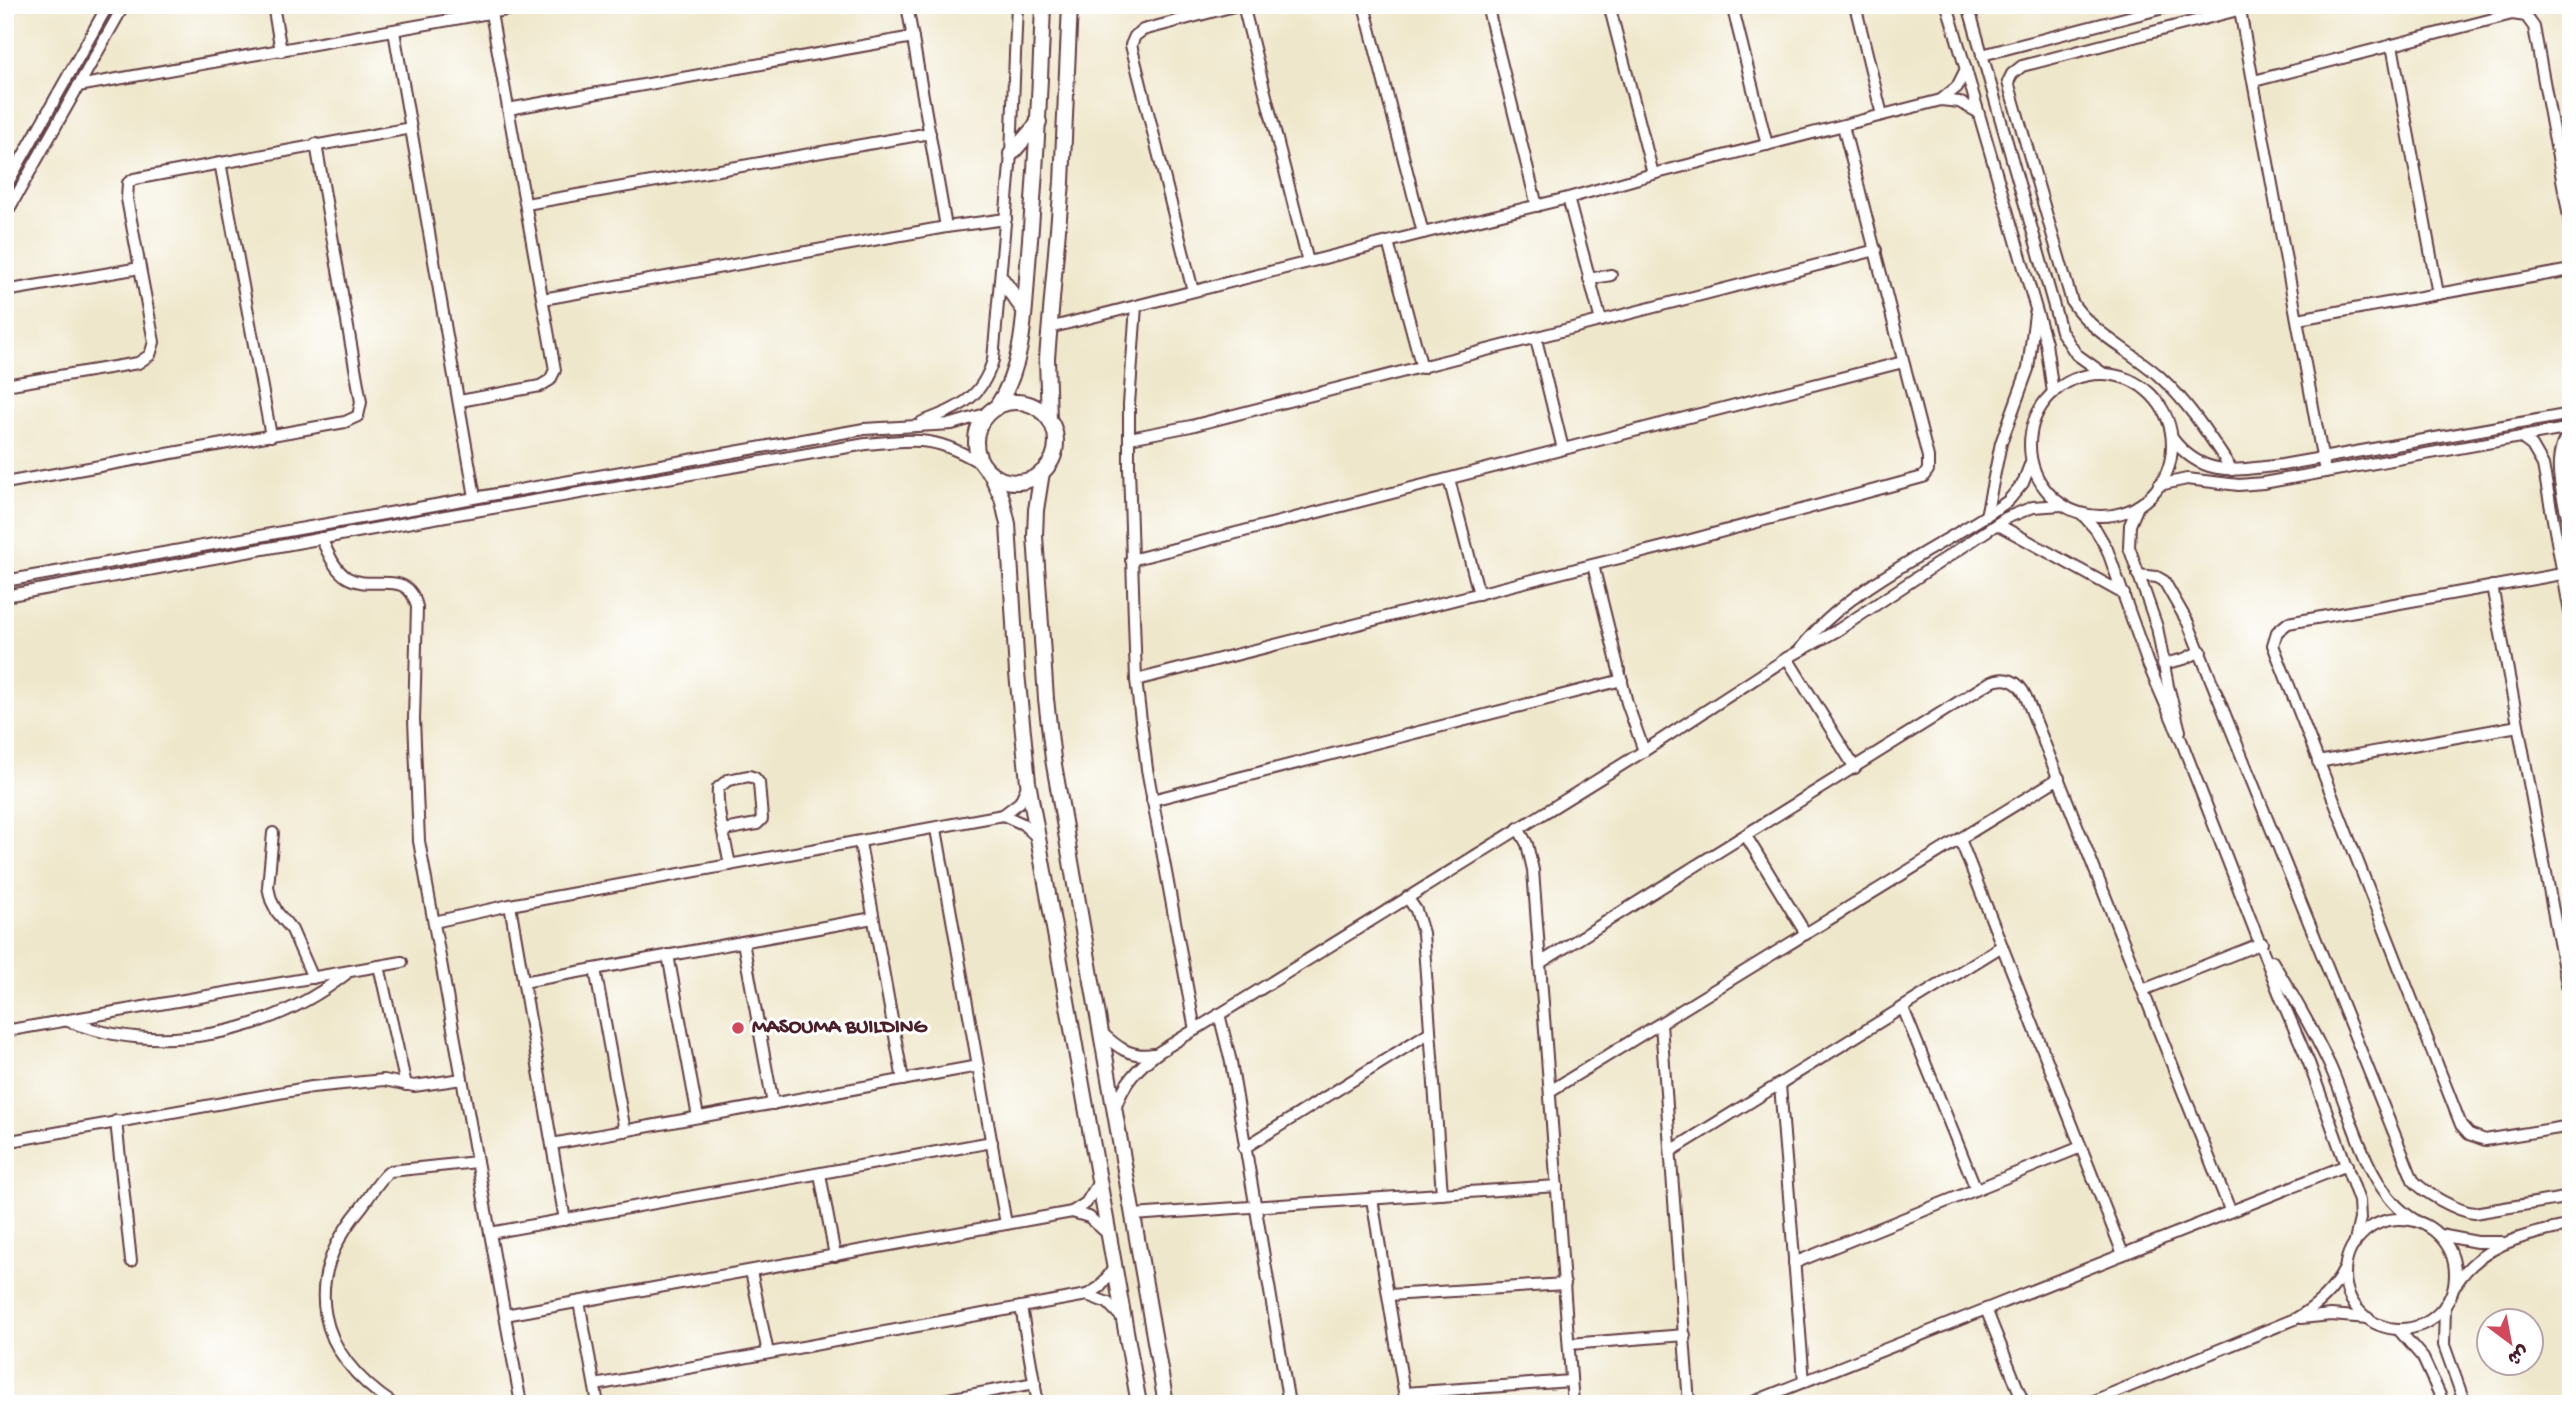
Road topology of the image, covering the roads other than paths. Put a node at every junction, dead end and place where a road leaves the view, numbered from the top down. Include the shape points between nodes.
1 (108, 5) edge
2 (124, 5) edge
3 (273, 5) edge
4 (534, 5) edge
5 (907, 5) edge
6 (1017, 5) edge
7 (1043, 5) edge
8 (1070, 5) edge
9 (1241, 5) edge
10 (1364, 5) edge
11 (1487, 5) edge
12 (1609, 5) edge
13 (1732, 5) edge
14 (1855, 5) edge
15 (1947, 5) edge
16 (1968, 5) edge
17 (2175, 5) edge
18 (2257, 5) edge
19 (2240, 8) edge
20 (491, 13) junction
21 (394, 31) junction
22 (913, 37) junction
23 (2392, 45) junction
24 (281, 51) junction
25 (1982, 55) junction
26 (1966, 69) junction
27 (2254, 81) junction
28 (78, 86) junction
29 (1941, 100) junction
30 (509, 109) junction
31 (1978, 112) junction
32 (1882, 116) junction
33 (1039, 122) junction
34 (1843, 125) junction
35 (411, 128) junction
36 (930, 133) junction
37 (316, 144) junction
38 (1768, 145) junction
39 (1011, 154) junction
40 (219, 162) junction
41 (1653, 174) junction
42 (5, 188) edge
43 (1568, 198) junction
44 (526, 204) junction
45 (1537, 206) junction
46 (5, 216) edge
47 (1006, 219) junction
48 (946, 227) junction
49 (2571, 229) edge
50 (1423, 233) junction
51 (1388, 242) junction
52 (1876, 250) junction
53 (1308, 262) junction
54 (140, 268) junction
55 (2571, 270) edge
56 (1611, 275) dead end
57 (1589, 279) junction
58 (1002, 280) junction
59 (5, 291) edge
60 (1193, 291) junction
61 (2438, 294) junction
62 (543, 299) junction
63 (1136, 306) junction
64 (2035, 307) junction
65 (1024, 310) junction
66 (2298, 319) junction
67 (1601, 321) junction
68 (1049, 328) junction
69 (1535, 339) junction
70 (1903, 362) junction
71 (1422, 368) junction
72 (2104, 374) junction
73 (5, 385) edge
74 (2053, 393) junction
75 (460, 401) junction
76 (992, 410) junction
77 (2571, 414) edge
78 (1049, 419) junction
79 (914, 426) junction
80 (2571, 429) edge
81 (271, 436) junction
82 (1130, 438) junction
83 (2172, 438) junction
84 (2519, 438) junction
85 (1563, 449) junction
86 (2323, 458) junction
87 (2031, 462) junction
88 (988, 469) junction
89 (2232, 470) junction
90 (2559, 471) junction
91 (1042, 472) junction
92 (2325, 472) junction
93 (2544, 472) junction
94 (1449, 479) junction
95 (5, 483) edge
96 (2159, 485) junction
97 (475, 497) junction
98 (2062, 505) junction
99 (2138, 506) junction
100 (2082, 514) junction
101 (1986, 516) junction
102 (1997, 524) junction
103 (2571, 534) edge
104 (321, 538) junction
105 (1131, 560) junction
106 (1593, 565) junction
107 (2563, 574) junction
108 (2138, 575) junction
109 (5, 581) edge
110 (2492, 586) junction
111 (1479, 594) junction
112 (2124, 594) junction
113 (5, 596) edge
114 (2571, 618) edge
115 (1800, 650) junction
116 (2200, 651) junction
117 (1787, 658) junction
118 (2163, 664) junction
119 (1136, 680) junction
120 (1622, 681) junction
121 (2518, 726) junction
122 (2181, 740) junction
123 (1643, 751) junction
124 (2318, 762) junction
125 (1855, 768) junction
126 (2059, 778) junction
127 (1028, 782) junction
128 (1152, 800) junction
129 (1003, 816) junction
130 (1518, 828) junction
131 (936, 829) junction
132 (724, 830) junction
133 (273, 833) dead end
134 (1745, 835) junction
135 (1039, 839) junction
136 (1960, 839) junction
137 (860, 843) junction
138 (730, 865) junction
139 (1407, 897) junction
140 (510, 905) junction
141 (873, 918) junction
142 (434, 922) junction
143 (1806, 934) junction
144 (743, 942) junction
145 (2262, 943) junction
146 (2002, 946) junction
147 (668, 955) junction
148 (402, 962) dead end
149 (1540, 963) junction
150 (379, 966) junction
151 (596, 969) junction
152 (349, 971) junction
153 (313, 978) junction
154 (523, 982) junction
155 (2143, 990) junction
156 (2571, 1006) edge
157 (1903, 1008) junction
158 (1219, 1014) junction
159 (65, 1020) junction
160 (1661, 1024) junction
161 (1195, 1030) junction
162 (5, 1031) edge
163 (1101, 1032) junction
164 (1430, 1032) junction
165 (1160, 1052) junction
166 (978, 1066) junction
167 (462, 1079) junction
168 (903, 1080) junction
169 (406, 1085) junction
170 (1780, 1085) junction
171 (1550, 1091) junction
172 (773, 1104) junction
173 (1115, 1112) junction
174 (698, 1117) junction
175 (116, 1122) junction
176 (2571, 1126) edge
177 (625, 1130) junction
178 (5, 1142) edge
179 (992, 1142) junction
180 (552, 1144) junction
181 (2081, 1147) junction
182 (1244, 1148) junction
183 (1671, 1151) junction
184 (477, 1162) junction
185 (2347, 1165) junction
186 (820, 1174) junction
187 (1099, 1182) junction
188 (1557, 1186) junction
189 (1976, 1189) junction
190 (1442, 1194) junction
191 (2571, 1197) edge
192 (1372, 1199) junction
193 (1254, 1208) junction
194 (2230, 1210) junction
195 (1072, 1212) junction
196 (1133, 1215) junction
197 (565, 1220) junction
198 (2417, 1222) junction
199 (1006, 1224) junction
200 (2571, 1226) edge
201 (490, 1233) junction
202 (1108, 1234) junction
203 (2439, 1235) junction
204 (2503, 1242) junction
205 (2354, 1245) junction
206 (2123, 1254) junction
207 (835, 1256) junction
208 (131, 1261) dead end
209 (1794, 1263) junction
210 (2346, 1267) junction
211 (1114, 1268) junction
212 (751, 1271) junction
213 (1565, 1284) junction
214 (2453, 1288) junction
215 (1087, 1295) junction
216 (1389, 1295) junction
217 (579, 1302) junction
218 (2445, 1305) junction
219 (1021, 1307) junction
220 (1986, 1309) junction
221 (505, 1315) junction
222 (2368, 1318) junction
223 (2295, 1319) junction
224 (1124, 1320) junction
225 (2398, 1329) junction
226 (1685, 1335) junction
227 (1569, 1344) junction
228 (768, 1353) junction
229 (1572, 1381) junction
230 (1804, 1382) junction
231 (1035, 1384) junction
232 (595, 1385) junction
233 (1406, 1398) edge
234 (960, 1400) edge
235 (393, 1404) edge
236 (520, 1404) edge
237 (598, 1404) edge
238 (921, 1404) edge
239 (1038, 1404) edge
240 (1139, 1404) edge
241 (1166, 1404) edge
242 (1289, 1404) edge
243 (1573, 1404) edge
244 (1689, 1404) edge
245 (1748, 1404) edge
246 (2024, 1404) edge
247 (2086, 1404) edge
248 (2444, 1404) edge
249 (2465, 1404) edge

1 - 42 street
2 - 28 street
3 - 24 street
4 - 20 street
5 - 22 street
6 - 39 street
7 - 33 street
8 - 68 street
9 - 53 street
9 - 60 street via 1143,30 1131,45
10 - 50 street
11 - 45 street
12 - 41 street
13 - 38 street
14 - 32 street
15 - 26 street
16 - 25 street
17 - 25 street
18 - 19 street
19 - 27 street
19 - 89 street via 2022,66 2012,74 2008,86 2072,302 2082,316 2174,391
20 - 21 street
20 - 30 street
21 - 24 street
21 - 35 street
22 - 30 street
22 - 36 street
23 - 27 street
23 - 49 street via 2512,14 2529,18
23 - 61 street
24 - 28 street
25 - 72 street via 2061,331 2076,354
26 - 29 street via 1957,87
26 - 31 street
27 - 66 street
28 - 46 street
29 - 31 street via 1959,102
29 - 32 street
30 - 44 street
31 - 64 street
32 - 34 street
33 - 39 street
33 - 65 street
34 - 38 street
34 - 52 street
35 - 37 street
35 - 75 street
36 - 44 street
36 - 48 street
37 - 40 street
37 - 81 street via 361,410 352,420
38 - 41 street
39 - 47 street
40 - 54 street via 141,176 128,183
40 - 81 street
41 - 43 street
43 - 45 street
43 - 57 street
44 - 62 street
45 - 50 street
47 - 48 street
47 - 58 street
48 - 62 street
50 - 51 street
51 - 53 street
51 - 71 street
52 - 67 street
52 - 70 street
53 - 60 street
54 - 59 street
54 - 73 street via 154,342 146,359
55 - 61 street
56 - 57 street
57 - 67 street
58 - 65 street
58 - 79 street via 993,360 982,386 961,406
60 - 63 street
61 - 66 street
62 - 75 street via 555,365 550,380 540,386
63 - 68 street
63 - 82 street
64 - 74 street via 2050,359
64 - 101 street via 2028,369 2001,443
65 - 76 street via 1018,360 1010,385
66 - 86 street
67 - 69 street
68 - 78 street
69 - 71 street
69 - 85 street
70 - 85 street
70 - 106 street via 1929,461 1923,477
71 - 82 street
72 - 74 street via 2077,378
72 - 83 street via 2136,383 2150,394 2161,406
74 - 87 street via 2035,417
75 - 97 street
76 - 78 street via 1019,402
76 - 79 street via 952,424
76 - 88 street via 976,439
77 - 86 street
78 - 91 street via 1055,453
79 - 97 street via 864,429
80 - 84 street
80 - 90 street via 2560,448
81 - 95 street
82 - 105 street
83 - 89 street via 2195,461
83 - 96 street via 2167,471
84 - 92 street
84 - 93 street via 2536,451
85 - 94 street
86 - 89 street
86 - 92 street
87 - 98 street via 2042,486
87 - 101 street via 2016,493
88 - 91 street via 1016,482
88 - 104 street via 960,451 931,441 866,444
88 - 127 street via 1008,524
90 - 93 street via 2552,467
90 - 103 street
91 - 163 street via 1035,536 1046,699
92 - 96 street via 2251,485 2187,479
93 - 107 street
94 - 105 street
94 - 111 street
96 - 99 street
97 - 109 street
98 - 100 street
98 - 102 street via 2033,507
99 - 100 street via 2111,516
99 - 108 street via 2128,536
100 - 112 street via 2106,549
101 - 115 street via 1844,605
102 - 112 street
102 - 115 street via 1846,625
104 - 113 street
104 - 142 street via 337,568 348,578 362,583 397,583 416,601 418,830
105 - 119 street
106 - 111 street
106 - 120 street
107 - 110 street
107 - 114 street
108 - 116 street via 2165,581
108 - 118 street via 2157,627
110 - 121 street
110 - 124 street via 2292,622 2280,628 2273,640 2274,650
111 - 119 street
112 - 122 street
115 - 117 street
116 - 118 street
116 - 191 street via 2413,1180 2426,1192 2474,1213
117 - 123 street
117 - 125 street
118 - 122 street
119 - 128 street
120 - 123 street
120 - 128 street
121 - 124 street
121 - 156 street
122 - 145 street
123 - 130 street
124 - 176 street via 2465,1130 2485,1140
125 - 126 street via 1989,683 2003,679 2018,684 2024,692
125 - 134 street
126 - 136 street
126 - 155 street
127 - 129 street via 1020,802
127 - 135 street
128 - 161 street
129 - 131 street
129 - 135 street via 1023,824
130 - 139 street
130 - 149 street via 1532,862
131 - 137 street
131 - 166 street
132 - 132 street via 762,819 755,778 720,785
132 - 138 street
133 - 153 street via 271,901 292,930
134 - 143 street
134 - 149 street
135 - 187 street
136 - 143 street
136 - 146 street
137 - 138 street
137 - 141 street
138 - 140 street
139 - 158 street
139 - 164 street via 1423,933
140 - 142 street
140 - 154 street
141 - 144 street
141 - 168 street
142 - 167 street
143 - 160 street
144 - 147 street
144 - 172 street
145 - 155 street
145 - 185 street
145 - 198 street via 2322,1048 2378,1181 2394,1204
146 - 157 street
146 - 181 street
147 - 151 street
147 - 174 street
148 - 150 street
149 - 171 street
150 - 152 street
150 - 169 street
151 - 154 street
151 - 177 street
152 - 153 street
152 - 159 street via 288,1011 214,1033 135,1038
153 - 159 street
154 - 180 street
155 - 194 street
157 - 170 street
157 - 189 street
158 - 161 street
158 - 182 street
159 - 162 street
160 - 171 street
160 - 183 street
161 - 165 street
163 - 165 street via 1128,1053
163 - 173 street
164 - 182 street
164 - 190 street
165 - 173 street via 1127,1081
166 - 168 street
166 - 179 street
167 - 169 street
167 - 184 street
168 - 172 street
169 - 175 street via 389,1080 336,1084
170 - 183 street
170 - 209 street
171 - 188 street
172 - 174 street
173 - 196 street
174 - 177 street
175 - 178 street
175 - 208 street
177 - 180 street
179 - 186 street
179 - 199 street
180 - 197 street
181 - 189 street
181 - 206 street
182 - 193 street
183 - 226 street
184 - 201 street
184 - 235 street via 390,1171 343,1230 332,1253 325,1307 335,1344 356,1375
185 - 194 street
185 - 205 street via 2360,1210
186 - 197 street
186 - 207 street
187 - 195 street via 1091,1197
187 - 202 street
188 - 190 street
188 - 213 street
189 - 209 street
190 - 192 street
192 - 193 street
192 - 216 street
193 - 196 street
193 - 242 street
194 - 206 street
195 - 199 street
195 - 202 street via 1089,1217
196 - 241 street
197 - 201 street
198 - 203 street
198 - 205 street via 2382,1223
199 - 207 street
200 - 204 street
201 - 221 street
202 - 211 street
203 - 204 street
203 - 214 street via 2453,1260
204 - 214 street via 2470,1266
205 - 210 street
206 - 220 street
207 - 212 street
209 - 230 street
210 - 222 street via 2349,1296
210 - 223 street via 2325,1297
211 - 215 street
211 - 224 street
212 - 217 street
212 - 228 street
213 - 216 street
213 - 227 street
214 - 218 street
215 - 219 street
215 - 224 street via 1108,1303
216 - 233 street
217 - 221 street
217 - 232 street
218 - 225 street via 2425,1323
218 - 249 street via 2444,1345
219 - 228 street
219 - 231 street
220 - 230 street
220 - 246 street
221 - 236 street
222 - 223 street via 2331,1315
222 - 225 street
223 - 247 street
224 - 240 street
225 - 248 street via 2423,1358
226 - 227 street
226 - 244 street
227 - 229 street
228 - 232 street
229 - 233 street
229 - 243 street
230 - 245 street
231 - 234 street
231 - 239 street
232 - 237 street
234 - 238 street

